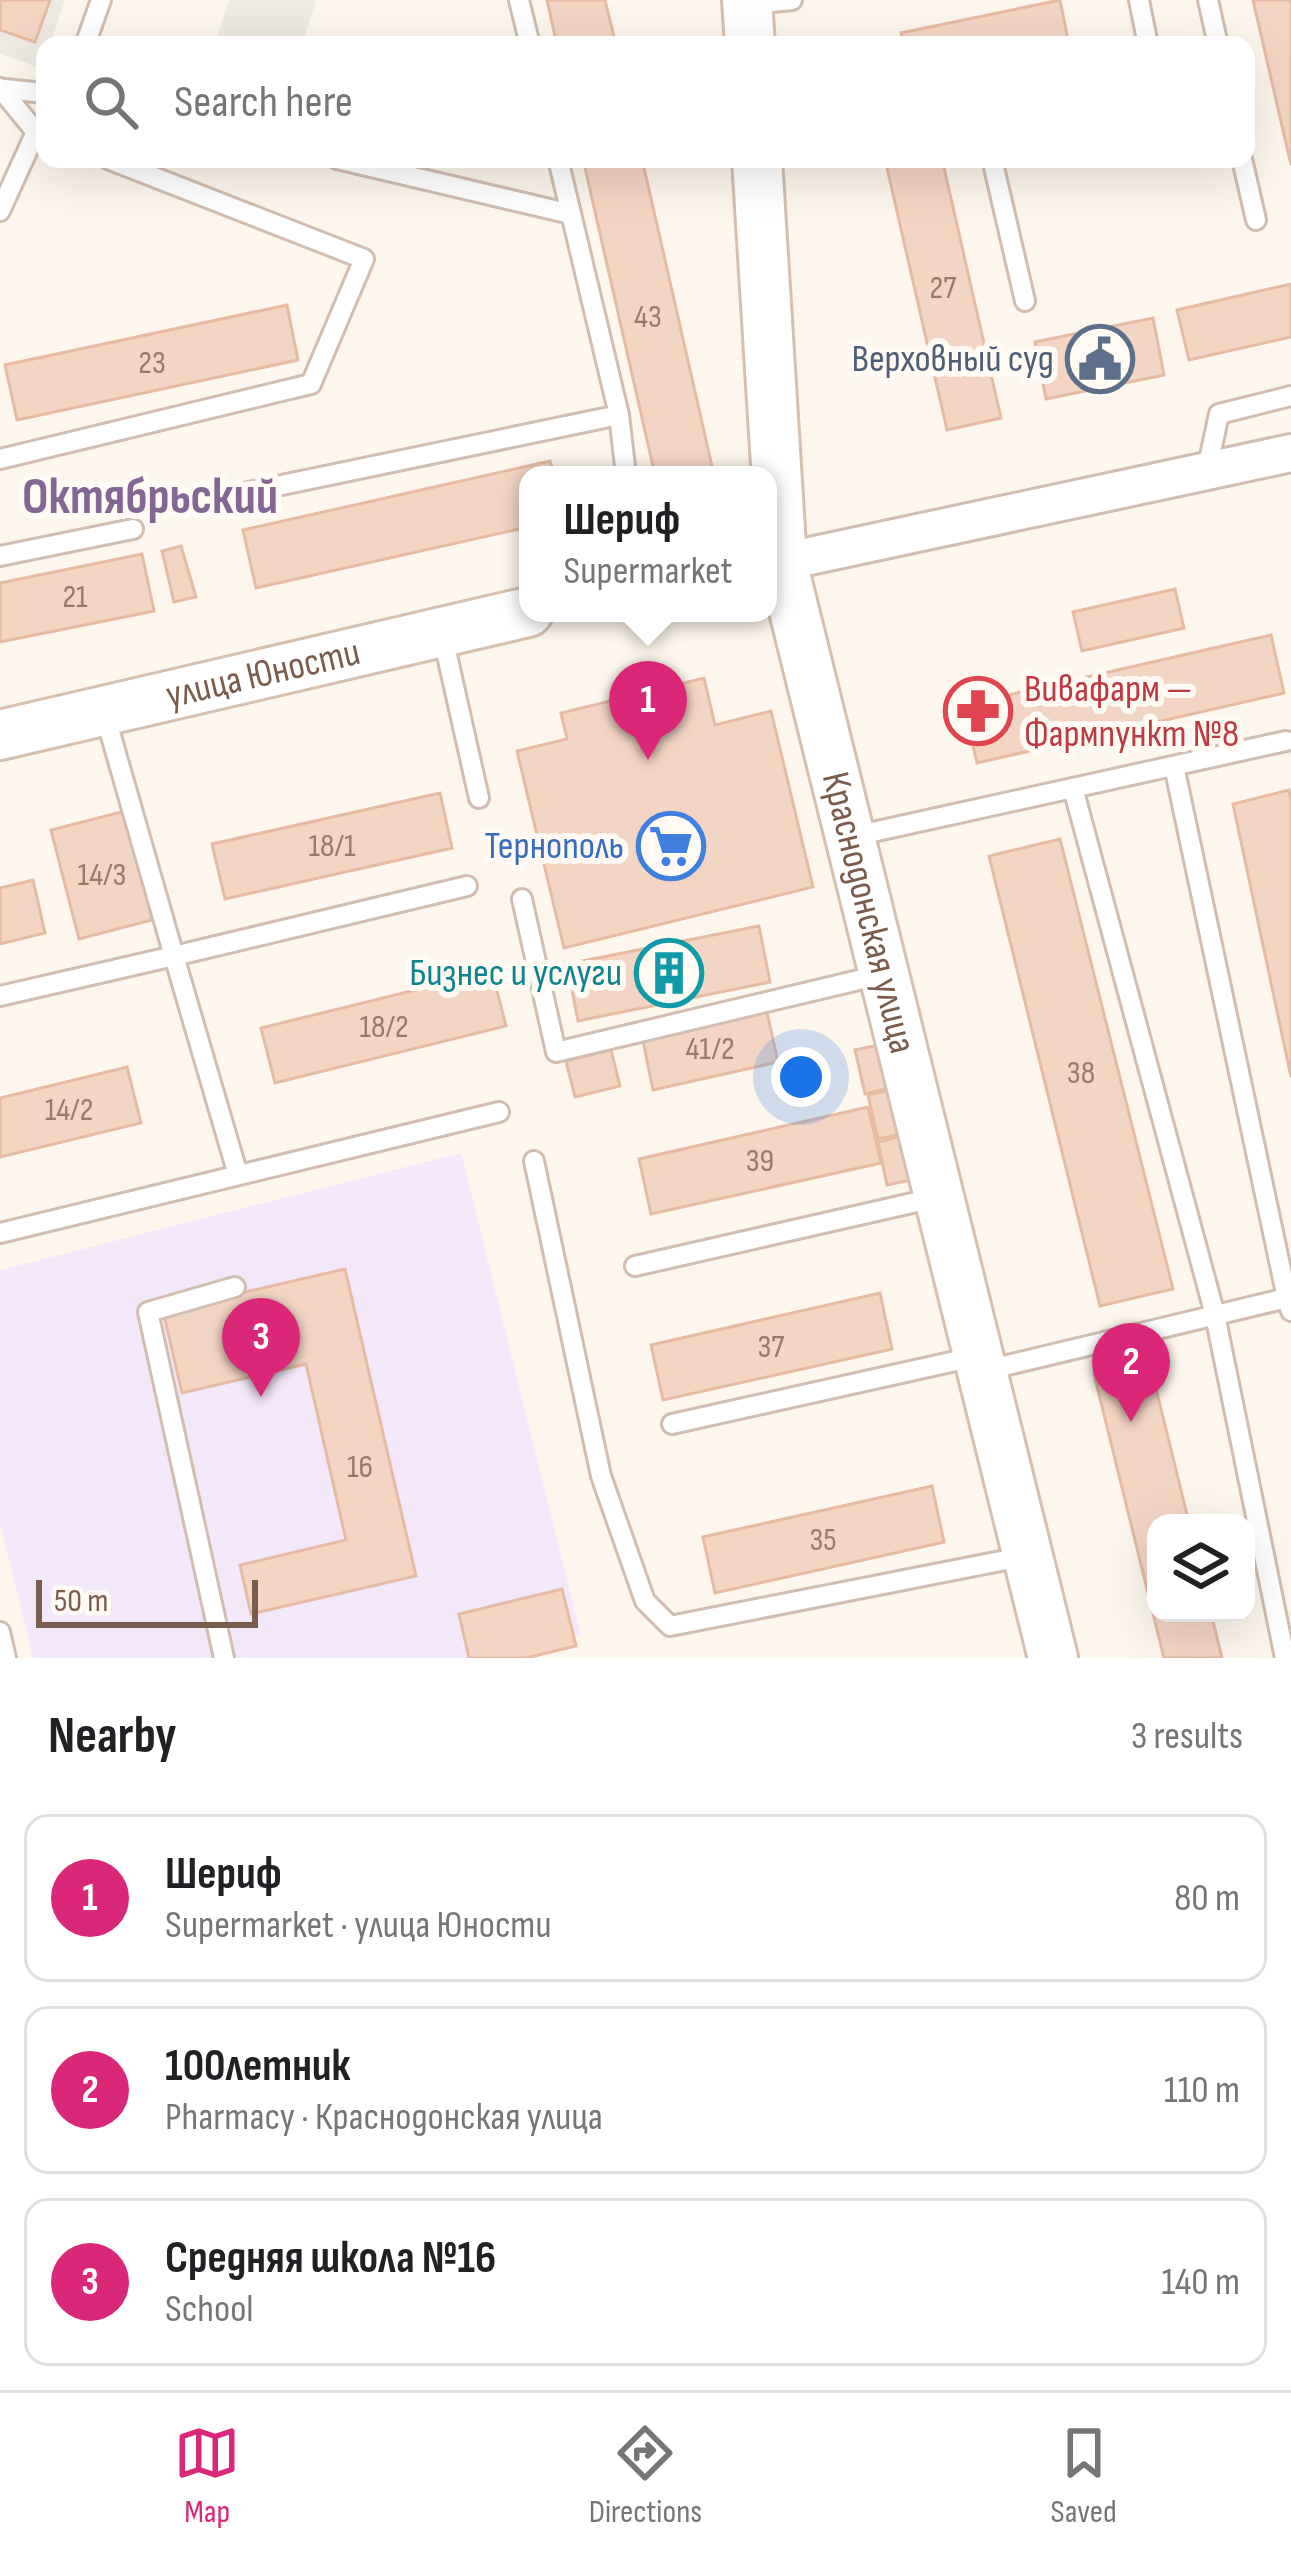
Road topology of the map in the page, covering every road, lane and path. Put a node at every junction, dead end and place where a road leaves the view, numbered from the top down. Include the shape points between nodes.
1 (101, 0) edge
2 (519, 0) edge
3 (1138, 0) edge
4 (1208, 0) edge
5 (88, 36) edge
6 (528, 36) edge
7 (1146, 36) edge
8 (1216, 36) edge
9 (2, 88) edge
10 (36, 92) edge
11 (36, 129) edge
12 (36, 142) edge
13 (131, 168) edge
14 (376, 168) edge
15 (560, 168) edge
16 (757, 168) edge
17 (994, 168) edge
18 (1245, 168) edge
19 (0, 211) edge
20 (571, 214) junction
21 (1256, 220) dead end
22 (1025, 301) dead end
23 (1291, 396) edge
24 (620, 416) junction
25 (1291, 453) edge
26 (0, 459) edge
27 (625, 466) edge
28 (771, 466) edge
29 (1207, 470) junction
30 (230, 496) dead end
31 (134, 529) dead end
32 (0, 556) edge
33 (777, 563) edge
34 (777, 570) edge
35 (519, 614) edge
36 (442, 629) junction
37 (104, 710) junction
38 (0, 735) edge
39 (1286, 741) dead end
40 (1174, 766) junction
41 (1073, 788) junction
42 (479, 798) dead end
43 (850, 837) junction
44 (467, 886) dead end
45 (522, 899) dead end
46 (174, 956) junction
47 (884, 974) junction
48 (0, 996) edge
49 (500, 1112) dead end
50 (534, 1161) dead end
51 (238, 1175) junction
52 (939, 1197) junction
53 (0, 1233) edge
54 (635, 1266) dead end
55 (235, 1287) dead end
56 (1289, 1304) edge
57 (1215, 1316) junction
58 (980, 1364) junction
59 (672, 1424) dead end
60 (1027, 1556) junction
61 (0, 1632) edge
62 (6, 1658) edge
63 (224, 1658) edge
64 (1053, 1658) edge
65 (1285, 1658) edge

1 - 5 lane
2 - 6 lane
3 - 7 lane
4 - 8 lane
9 - 10 lane
9 - 11 lane
12 - 19 lane
13 - 26 lane via 364,260 311,384
14 - 20 lane
15 - 20 lane
16 - 28 street, Краснодонская улица
17 - 22 lane
18 - 21 lane
20 - 24 lane
23 - 29 lane via 1220,414
24 - 27 lane
24 - 30 lane
25 - 29 street
29 - 33 street
31 - 32 lane
34 - 43 street, Краснодонская улица
35 - 36 street, улица Юности
36 - 37 street, улица Юности
36 - 42 lane
37 - 38 street, улица Юности
37 - 46 lane
39 - 40 lane
40 - 41 lane
40 - 56 lane
41 - 43 lane
41 - 57 lane
43 - 47 street, Краснодонская улица
44 - 46 lane
45 - 47 lane via 556,1052
46 - 48 lane
46 - 51 lane
47 - 52 street, Краснодонская улица
49 - 51 lane
50 - 60 lane via 601,1476 645,1601 670,1626
51 - 53 lane
52 - 54 lane
52 - 58 street, Краснодонская улица
55 - 63 lane via 148,1312
56 - 57 lane
57 - 58 lane
57 - 65 lane
58 - 59 lane
58 - 60 street, Краснодонская улица
60 - 64 street, Краснодонская улица
61 - 62 lane

